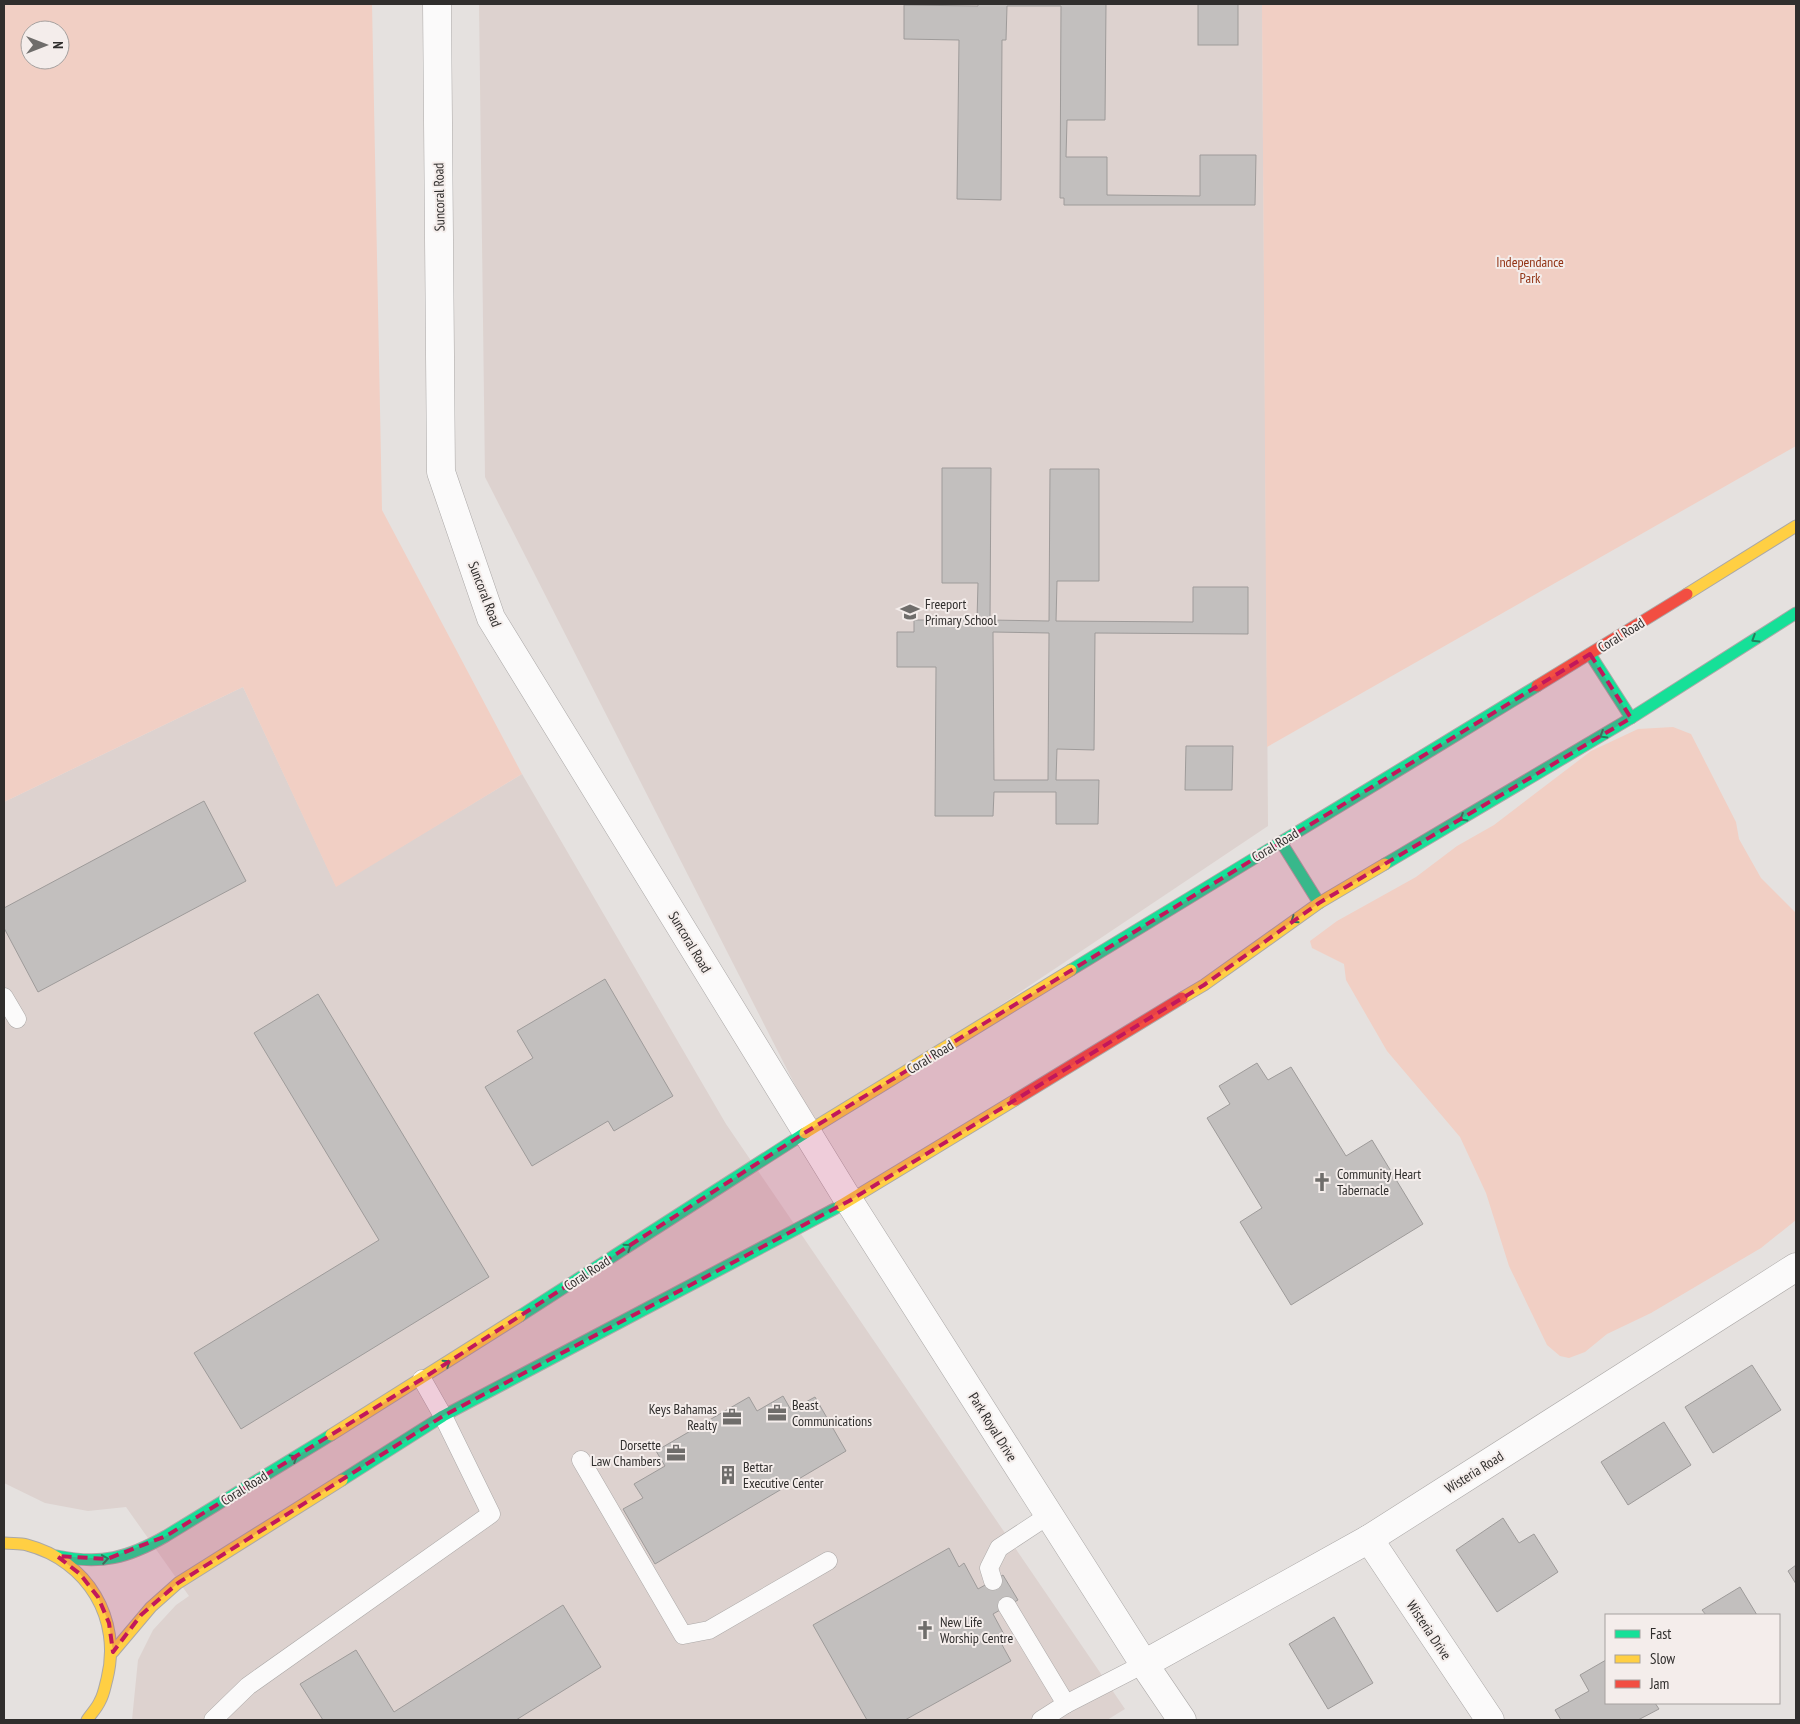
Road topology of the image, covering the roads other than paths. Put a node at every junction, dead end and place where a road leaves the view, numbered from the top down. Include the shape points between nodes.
1 (437, 4) edge
2 (1796, 526) edge
3 (1796, 613) edge
4 (1590, 654) junction
5 (1631, 718) junction
6 (1281, 842) junction
7 (1319, 903) junction
8 (4, 997) edge
9 (17, 1019) dead end
10 (806, 1132) junction
11 (848, 1201) junction
12 (1796, 1267) edge
13 (422, 1379) junction
14 (443, 1416) junction
15 (581, 1460) dead end
16 (1049, 1515) junction
17 (1368, 1539) junction
18 (4, 1543) edge
19 (57, 1556) junction
20 (828, 1561) dead end
21 (993, 1581) dead end
22 (1007, 1606) dead end
23 (113, 1652) junction
24 (1144, 1664) junction
25 (110, 1675) junction
26 (1066, 1704) junction
27 (113, 1706) dead end
28 (87, 1720) edge
29 (213, 1720) edge
30 (1041, 1720) edge
31 (1182, 1720) edge
32 (1490, 1720) edge

1 - 10 street, Suncoral Road via 442,472 491,618
2 - 4 main road, Coral Road
3 -> 5 main road
4 - 5 main road
4 - 6 main road, Coral Road
5 -> 7 main road
6 - 7 main road
6 - 10 main road, Coral Road
7 -> 11 main road via 1204,984
8 - 9 lane
10 - 11 street, Park Royal Drive
13 -> 10 main road, Coral Road
11 - 14 main road
11 - 16 street, Park Royal Drive
12 - 17 street, Wisteria Road
13 - 14 lane
19 -> 13 main road, Coral Road via 87,1561 108,1559 154,1544
14 - 23 main road via 178,1583 158,1598
14 - 29 lane via 491,1514 248,1686
15 - 20 lane via 683,1635 709,1630
16 - 21 lane via 999,1548 989,1568
16 - 24 street, Park Royal Drive
17 - 24 street, Wisteria Road
17 - 32 street, Wisteria Drive
18 - 19 main road via 29,1545
19 - 23 main road via 80,1574 98,1597 109,1623
22 - 26 lane
23 - 25 main road
24 - 26 lane
24 - 31 street, Park Royal Drive
25 - 27 main road
25 - 28 main road via 99,1704
26 - 30 lane

